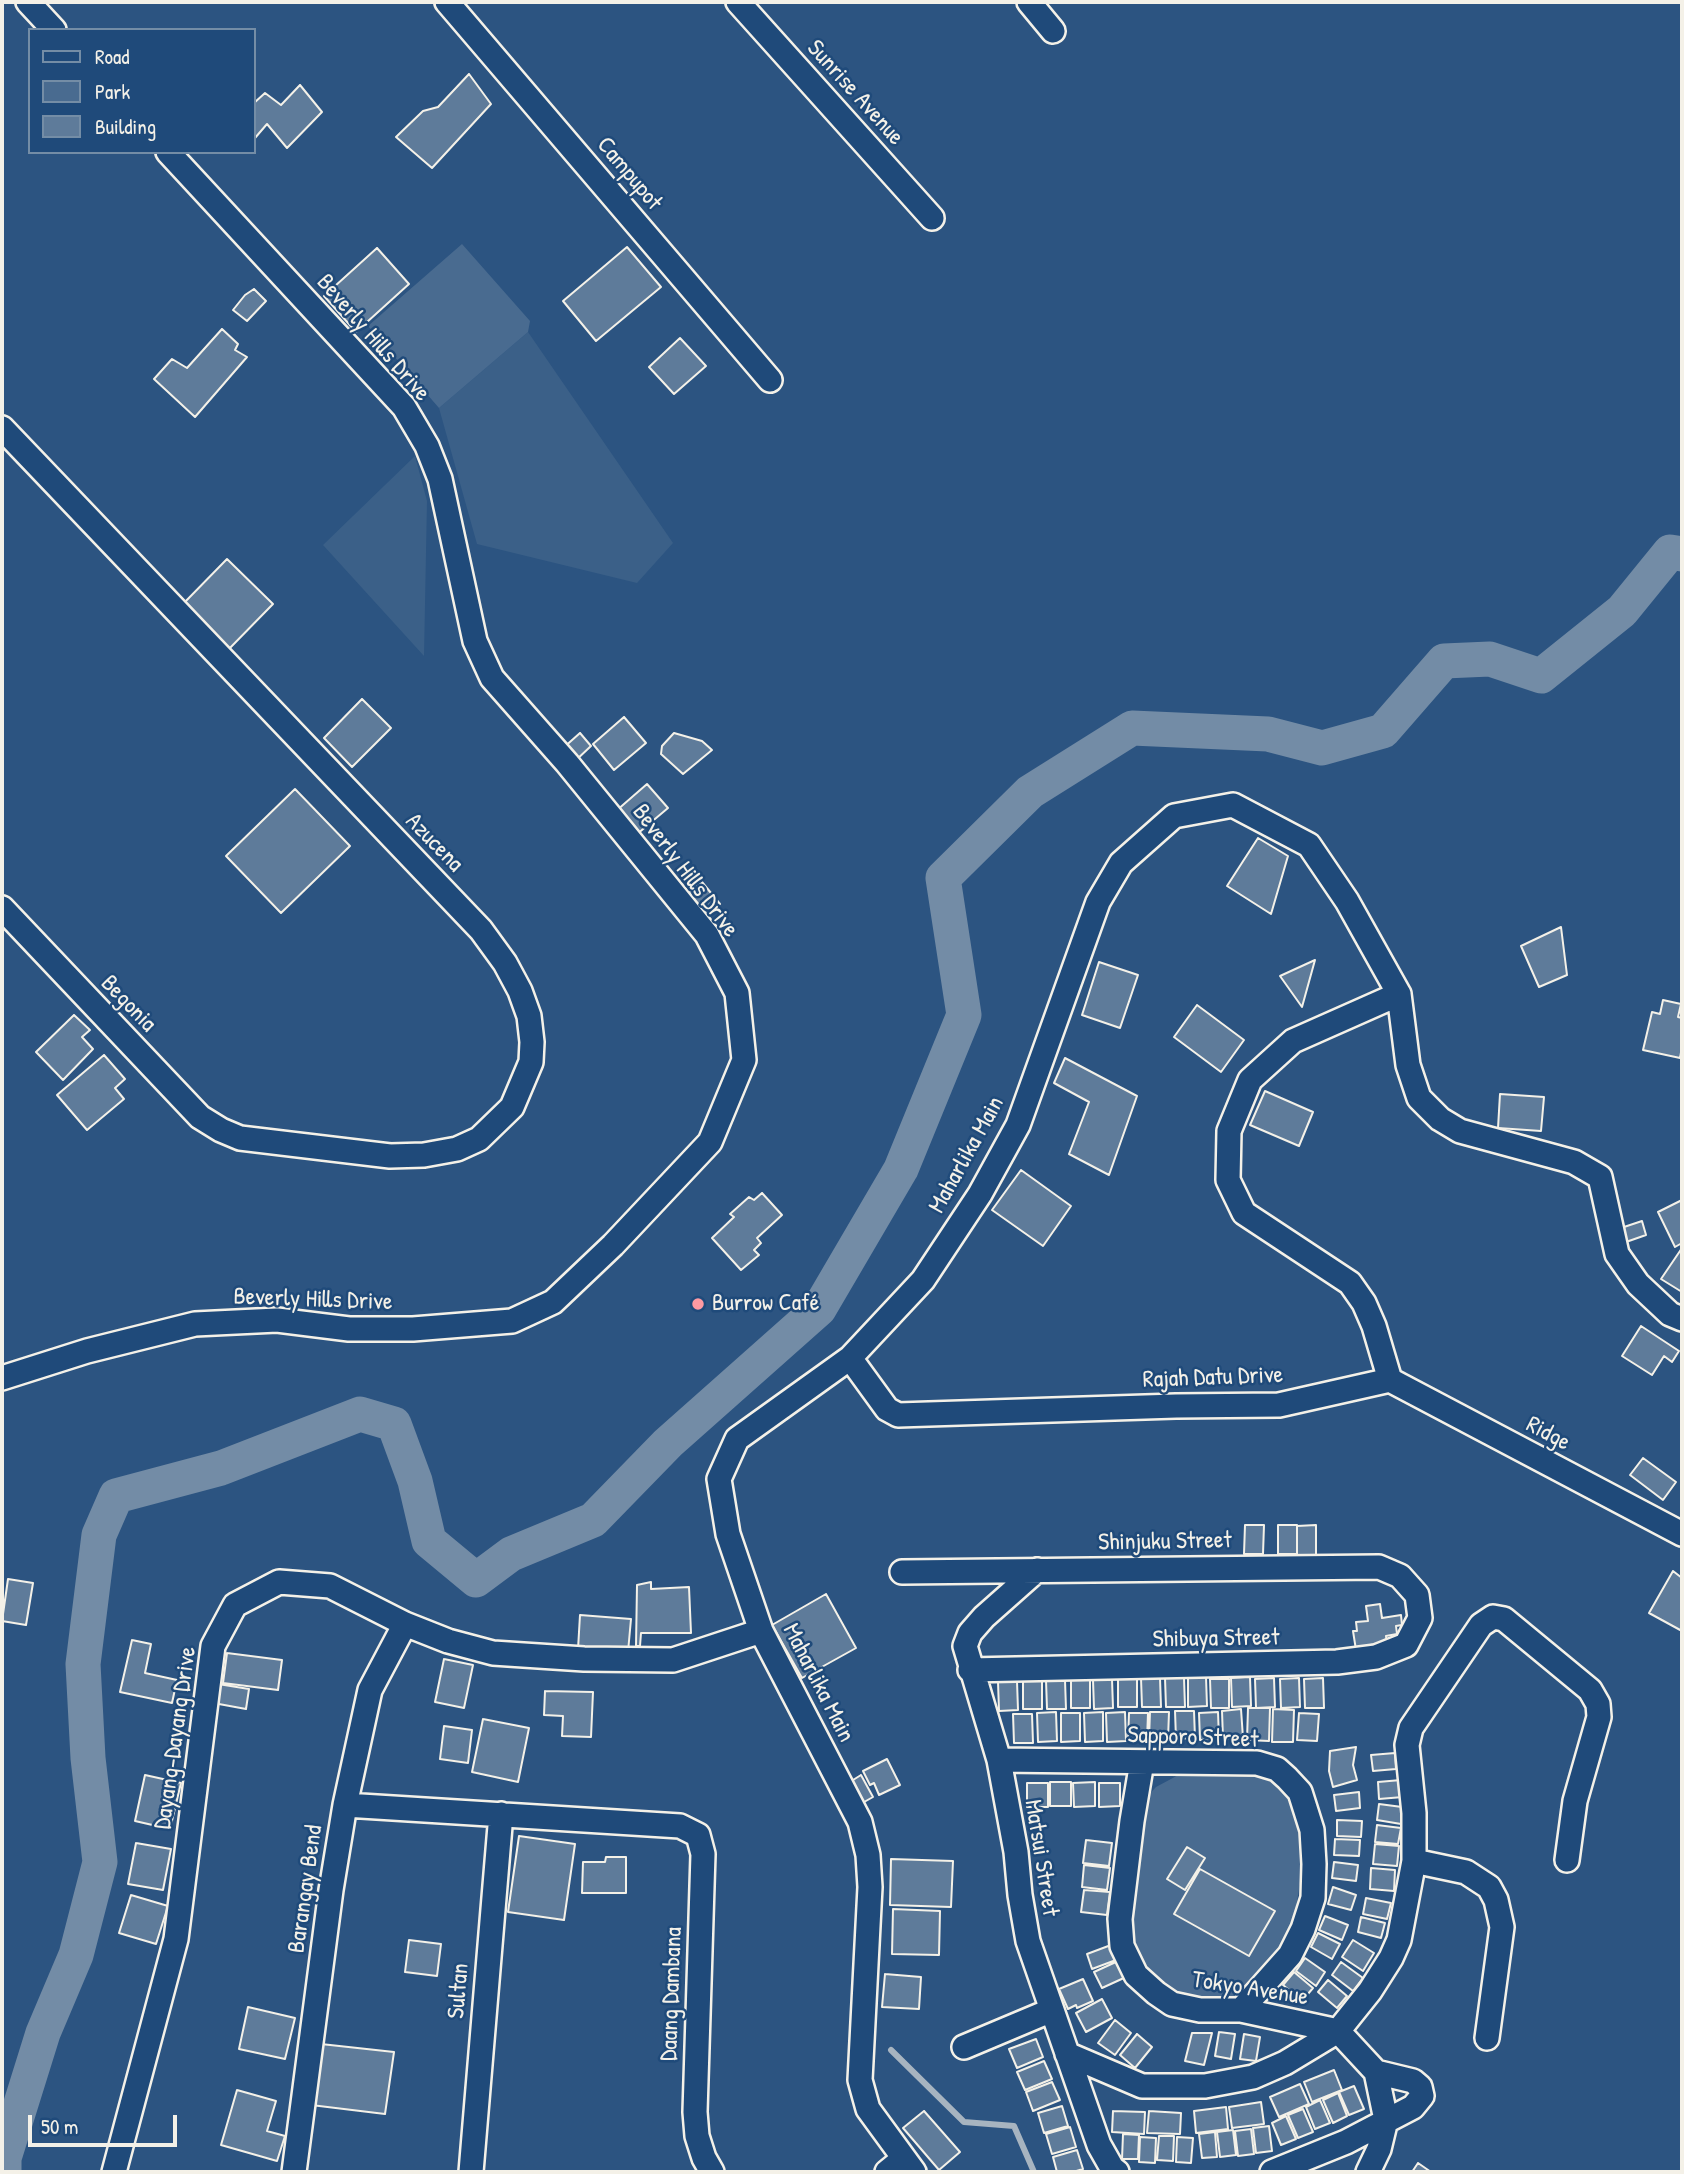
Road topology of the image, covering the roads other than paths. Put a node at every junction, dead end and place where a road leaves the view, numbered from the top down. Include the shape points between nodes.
1 (28, 2) edge
2 (447, 2) edge
3 (738, 2) edge
4 (1029, 2) edge
5 (52, 28) edge
6 (1053, 31) dead end
7 (170, 154) edge
8 (932, 218) dead end
9 (770, 380) dead end
10 (2, 428) edge
11 (2, 908) edge
12 (1399, 994) junction
13 (221, 1130) joint
14 (1682, 1319) edge
15 (850, 1358) junction
16 (2, 1378) edge
17 (1390, 1380) junction
18 (1682, 1534) edge
19 (1037, 1570) junction
20 (902, 1572) dead end
21 (1417, 1595) joint
22 (405, 1624) junction
23 (761, 1631) junction
24 (970, 1670) junction
25 (999, 1760) junction
26 (1142, 1762) junction
27 (345, 1805) junction
28 (501, 1814) junction
29 (1567, 1860) dead end
30 (1414, 1861) junction
31 (1052, 2010) junction
32 (1241, 2010) junction
33 (1338, 2031) junction
34 (1487, 2038) dead end
35 (964, 2047) dead end
36 (1068, 2054) junction
37 (1376, 2072) junction
38 (1386, 2120) junction
39 (902, 2168) edge
40 (114, 2172) edge
41 (294, 2172) edge
42 (471, 2172) edge
43 (712, 2172) edge
44 (1117, 2172) edge
45 (1272, 2172) edge
46 (1367, 2172) edge

1 - 5 street
2 - 9 street, Campupot
3 - 8 street, Sunrise Avenue
4 - 6 street
7 - 16 street, Beverly Hills Drive via 404,407 440,479 475,640 492,678 707,935 737,993 744,1060 710,1142 553,1302 512,1321 413,1329 349,1329 277,1320 195,1324
10 - 13 street, Azucena via 481,930 510,972 529,1016 531,1062 512,1107 479,1139 457,1149 390,1156 240,1138
11 - 13 street, Begonia via 200,1117
12 - 14 street, Maharlika Main via 1408,1065 1419,1098 1460,1131 1574,1162 1600,1177 1617,1254 1638,1284
12 - 15 street, Maharlika Main via 1347,901 1309,845 1233,805 1174,816 1121,863 1098,902 1017,1125 980,1194 923,1280
12 - 17 street via 1293,1041 1250,1080 1229,1131 1228,1181 1244,1213 1350,1283 1374,1326
15 - 17 street, Rajah Datu Drive via 887,1409 898,1415 1279,1405
15 - 23 street, Maharlika Main via 737,1439 719,1479 727,1534
17 - 18 street, Ridge
19 - 20 street, Shinjuku Street
19 - 21 street, Shinjuku Street via 1379,1567 1399,1576
19 - 24 street, Matsui Street via 970,1633 965,1646
21 - 24 street, Shibuya Street via 1420,1618 1406,1645 1376,1657 1337,1662
22 - 23 street, Dayang-Dayang Drive via 493,1653 584,1659 673,1660
22 - 27 street, Barangay Bend via 370,1690
22 - 40 street, Dayang-Dayang Drive via 330,1586 279,1582 235,1605 213,1646 176,1938
23 - 39 street, Maharlika Main via 860,1822 870,1887 860,2080 868,2109
24 - 25 street, Matsui Street
25 - 26 street, Sapporo Street
25 - 31 street, Matsui Street via 1028,1941
26 - 32 street, Tokyo Avenue via 1120,1919 1122,1946 1136,1975 1172,2004 1200,2010
26 - 32 street, Sapporo Street via 1257,1763 1277,1769 1300,1793 1312,1830 1313,1898 1290,1955
27 - 28 street
27 - 41 street, Barangay Bend
28 - 42 street, Sultan
28 - 43 street, Daang Dambana via 680,1826 698,1835 703,1854 695,2112 697,2136
29 - 30 street via 1575,1801 1598,1704 1590,1690 1504,1619 1493,1617 1481,1625 1411,1728 1407,1745 1415,1813
30 - 33 street via 1399,1940 1391,1958
30 - 34 street via 1466,1872 1489,1887 1496,1900 1502,1927
31 - 35 street
31 - 36 street, Matsui Street
32 - 33 street, Tokyo Avenue
33 - 36 street via 1253,2077 1205,2086 1142,2086
33 - 37 street
36 - 44 street, Matsui Street via 1099,2145
37 - 38 street
37 - 38 street via 1413,2081 1422,2096 1413,2107
38 - 45 street
38 - 46 street

